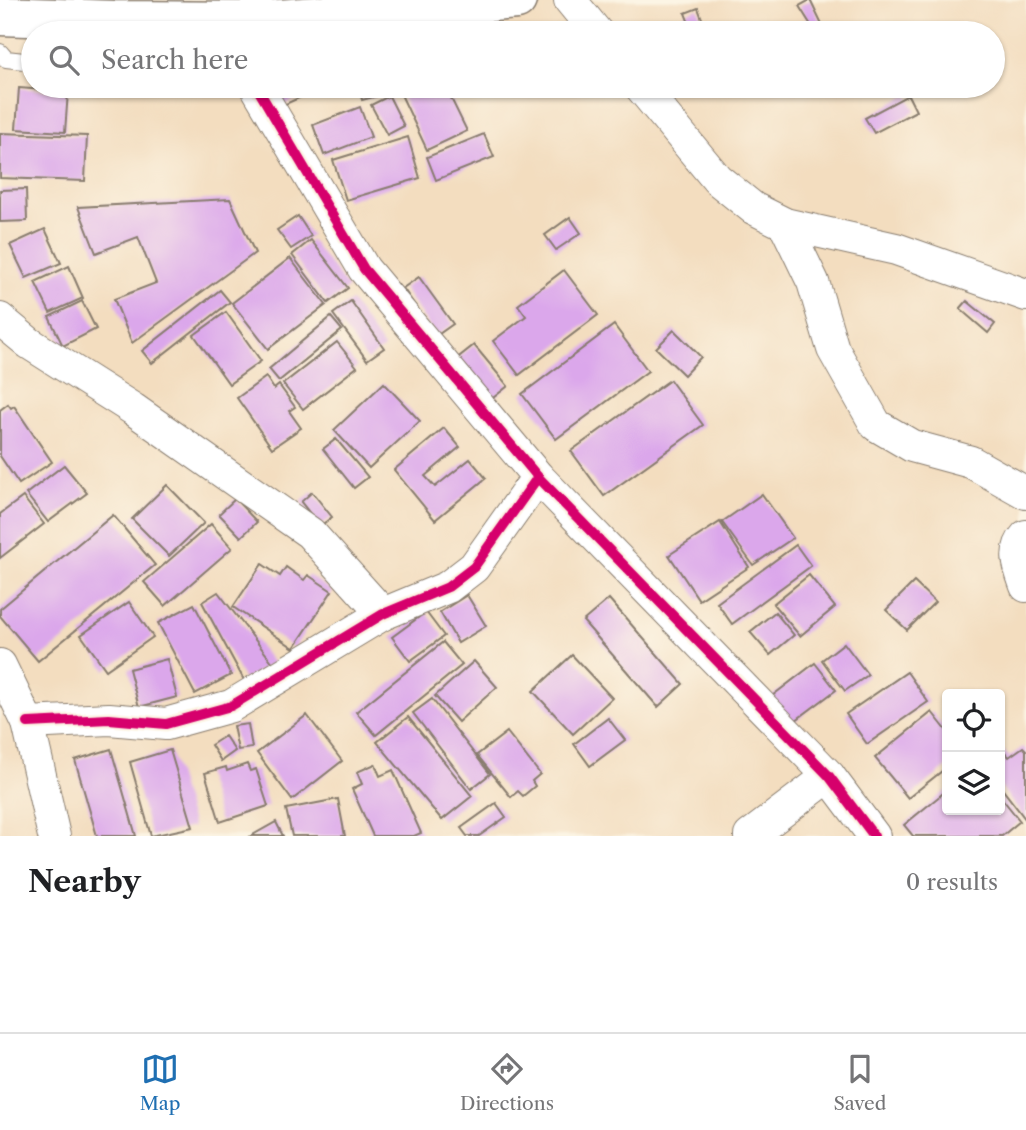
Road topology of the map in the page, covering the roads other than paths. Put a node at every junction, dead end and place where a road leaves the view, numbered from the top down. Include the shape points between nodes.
1 (517, 0) edge
2 (570, 0) edge
3 (0, 16) edge
4 (51, 21) edge
5 (313, 21) edge
6 (587, 21) edge
7 (0, 52) edge
8 (21, 61) edge
9 (263, 98) edge
10 (650, 98) edge
11 (786, 224) junction
12 (1026, 295) edge
13 (0, 319) edge
14 (538, 477) junction
15 (1026, 493) edge
16 (1026, 536) edge
17 (1026, 586) edge
18 (383, 614) junction
19 (0, 665) edge
20 (28, 723) junction
21 (829, 776) junction
22 (54, 836) edge
23 (750, 836) edge
24 (874, 836) edge

1 - 5 street
2 - 6 street
3 - 4 street
7 - 8 lane via 6,59
9 - 14 street via 364,269
10 - 11 street via 717,179 752,208
11 - 12 street via 896,249
11 - 15 street via 813,282 833,348 876,425 912,446 971,462
13 - 18 street via 310,533
14 - 18 street via 474,567 448,587
14 - 21 street
16 - 17 street via 1017,559
18 - 20 street via 231,706 166,724 109,719
19 - 20 street
20 - 22 street
21 - 23 street
21 - 24 street

